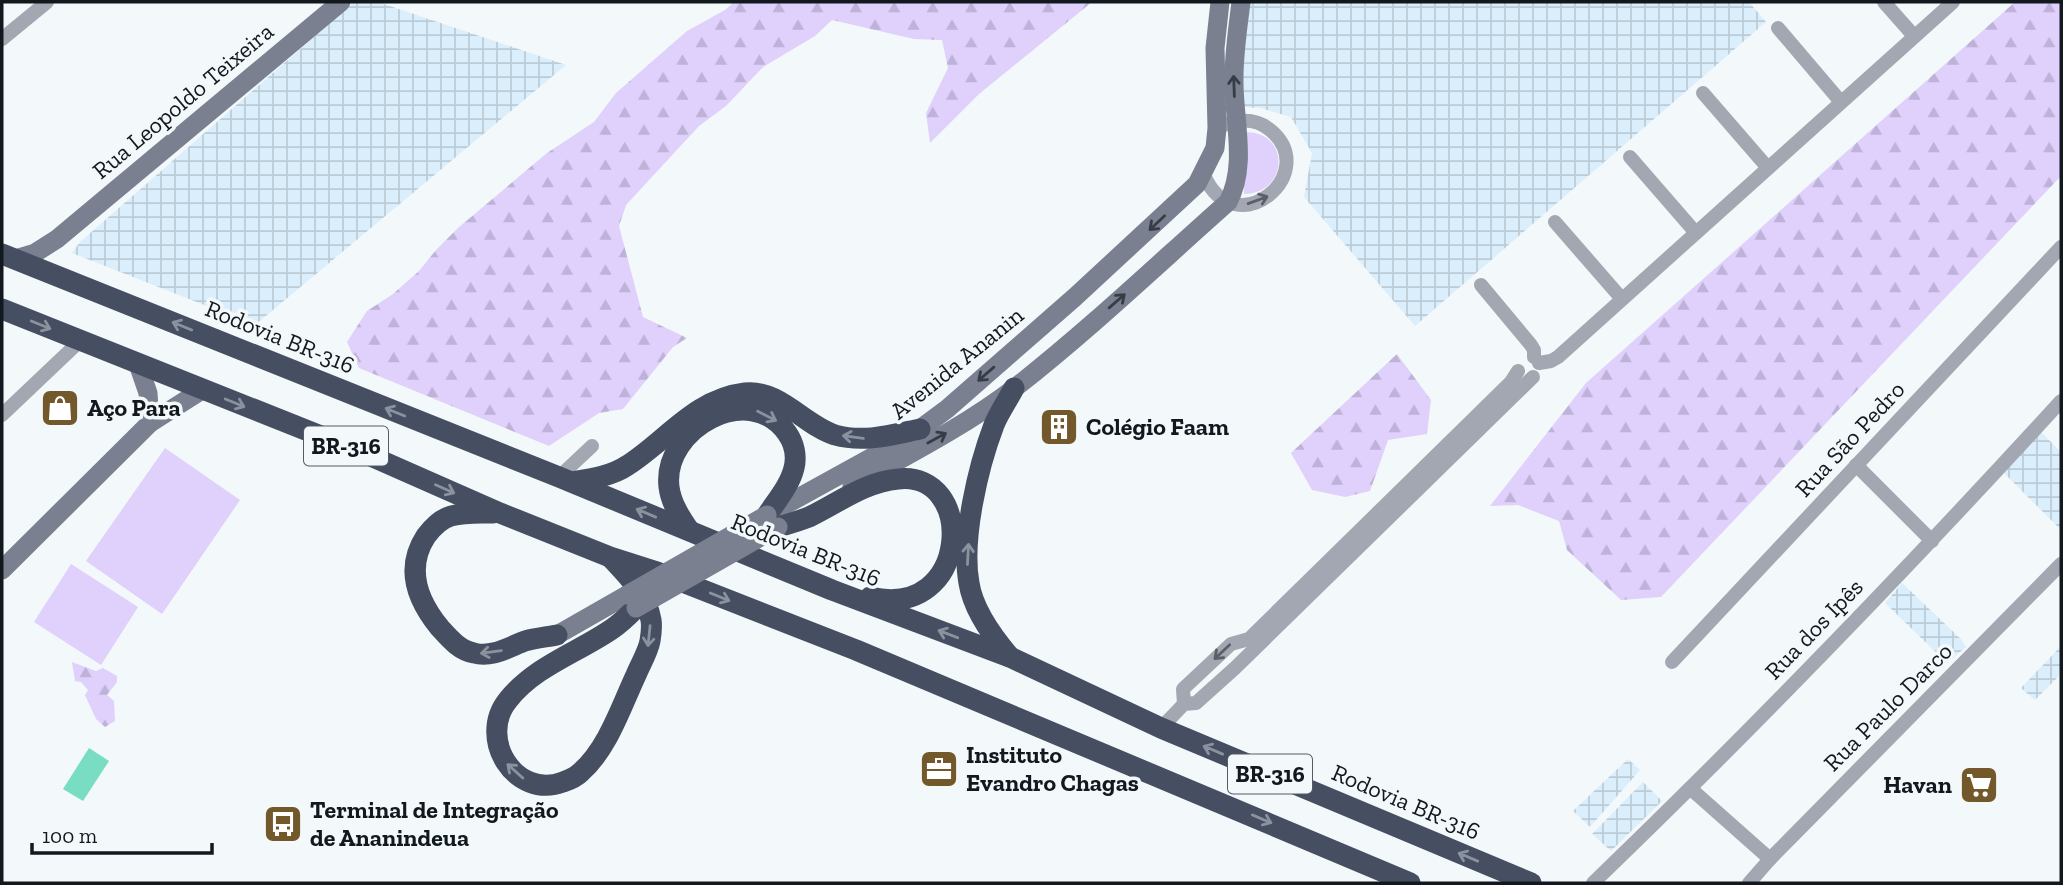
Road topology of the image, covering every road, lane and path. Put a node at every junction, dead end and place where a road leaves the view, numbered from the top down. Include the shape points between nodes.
1 (47, 2) edge
2 (341, 2) edge
3 (1220, 2) edge
4 (1241, 2) edge
5 (1884, 2) edge
6 (1953, 2) edge
7 (1777, 28) dead end
8 (1914, 36) junction
9 (2, 38) edge
10 (1703, 93) dead end
11 (1841, 102) junction
12 (1237, 121) junction
13 (1217, 128) junction
14 (1630, 157) dead end
15 (1768, 168) junction
16 (1204, 175) junction
17 (1228, 202) junction
18 (1555, 222) dead end
19 (1696, 233) junction
20 (57, 239) junction
21 (2059, 255) edge
22 (8, 257) edge
23 (57, 275) junction
24 (1481, 285) dead end
25 (1622, 299) junction
26 (2, 309) edge
27 (81, 340) junction
28 (1536, 360) junction
29 (138, 364) junction
30 (1518, 370) junction
31 (1533, 377) junction
32 (1014, 388) junction
33 (202, 390) junction
34 (2061, 401) edge
35 (2, 415) edge
36 (150, 423) junction
37 (920, 429) junction
38 (592, 446) dead end
39 (1856, 465) junction
40 (566, 479) junction
41 (500, 513) junction
42 (773, 521) junction
43 (688, 530) junction
44 (1932, 541) junction
45 (610, 557) junction
46 (2061, 564) edge
47 (2, 570) edge
48 (832, 590) junction
49 (632, 601) junction
50 (557, 635) joint
51 (1253, 643) junction
52 (1012, 658) junction
53 (1672, 662) dead end
54 (1201, 672) junction
55 (1214, 686) junction
56 (1184, 704) junction
57 (1161, 728) junction
58 (1691, 789) junction
59 (1770, 859) junction
60 (1410, 883) edge
61 (1531, 883) edge
62 (1593, 883) edge
63 (1749, 883) edge

1 - 9 street
2 - 20 main road, Rua Leopoldo Teixeira
3 - 13 main road, Avenida Ananin via 1215,48
12 -> 4 main road via 1234,78
5 - 8 street
6 - 8 street
7 - 11 street
8 - 11 street
10 - 15 street
11 - 15 street
12 - 13 street
12 - 17 main road via 1237,176
17 -> 12 street via 1263,200 1273,193 1284,173 1284,150 1274,133 1263,125
13 - 16 main road, Avenida Ananin
14 - 19 street
15 - 19 street
16 - 17 street via 1209,186
16 -> 37 main road, Avenida Ananin via 1075,297
32 -> 17 main road, Avenida Ananin
18 - 25 street
19 - 25 street
20 - 22 main road, Rua Leopoldo Teixeira via 35,253
20 - 23 main road via 52,254
21 - 39 street, Rua São Pedro
22 - 23 highway, BR-316
40 -> 23 highway, Rodovia BR-316 / BR-316
24 - 28 street via 1531,345
25 - 28 street via 1558,357
26 -> 27 highway, BR-316
27 - 29 highway, BR-316
27 - 35 street
28 - 30 street via 1521,359
28 - 31 street via 1539,372
29 - 33 highway, BR-316
29 - 36 main road via 148,393
30 - 31 street via 1524,377
30 - 51 street
31 - 51 street
42 -> 32 main road, Avenida Ananin via 948,432
52 -> 32 highway via 976,604 966,557 981,464
33 - 36 main road
33 -> 41 highway, BR-316
34 - 44 street, Rua dos Ipês
36 - 47 main road
37 -> 40 highway via 861,440 808,422 767,396 731,395 692,413 615,473
37 - 42 main road, Avenida Ananin
38 - 40 street
39 - 44 street
39 - 53 street, Rua São Pedro
43 -> 40 highway, Rodovia BR-316 / BR-316
41 - 45 highway, BR-316
50 -> 41 highway via 491,654 475,654 452,642 423,602 414,562 432,528 448,517
43 -> 42 highway via 669,486 675,453 703,423 718,414 743,409 767,414 793,443 794,468
42 - 48 highway via 808,517 853,492 899,478 925,484 938,494 950,515 952,542 945,570 935,582 909,598 882,600
42 - 49 main road, Avenida Ananin, bridge
43 - 48 highway, Rodovia BR-316 / BR-316
44 - 58 street, Rua dos Ipês
45 -> 49 highway via 642,595 651,620 650,643 608,735 581,772 551,785 517,775 504,760 496,736 501,710 537,673 613,628
45 -> 60 highway, BR-316 via 856,650
46 - 59 street, Rua Paulo Darco
52 -> 48 highway, Rodovia BR-316 / BR-316
49 - 50 main road, Avenida Ananin
51 -> 54 street via 1231,644
51 - 55 street
52 - 57 highway, Rodovia BR-316 / BR-316
54 - 55 street
54 - 56 street via 1183,689
55 - 56 street via 1196,703
56 - 57 street
61 -> 57 highway, Rodovia BR-316 / BR-316
58 - 59 street
58 - 62 street, Rua dos Ipês
59 - 63 street, Rua Paulo Darco

